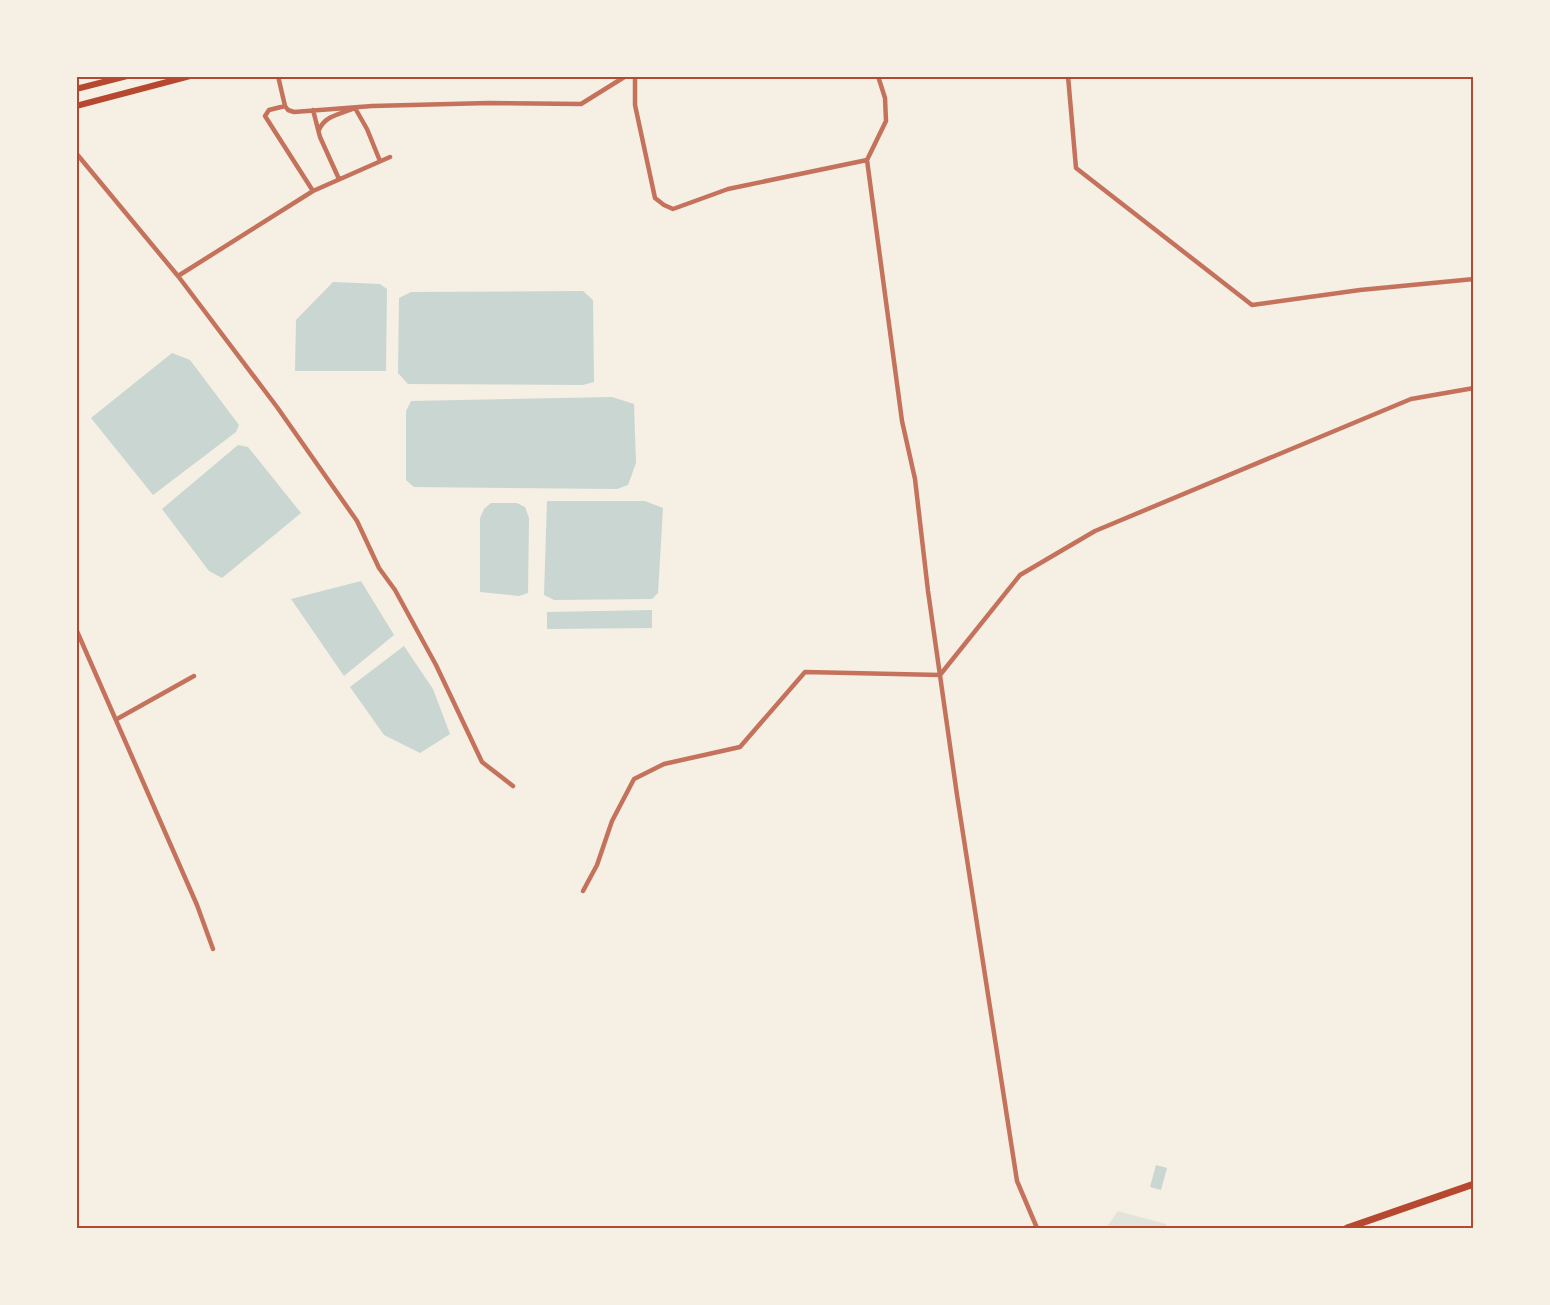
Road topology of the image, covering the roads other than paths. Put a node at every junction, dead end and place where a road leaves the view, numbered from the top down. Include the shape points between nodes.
1 (127, 76) edge
2 (190, 76) edge
3 (278, 76) edge
4 (626, 76) edge
5 (635, 76) edge
6 (878, 76) edge
7 (1068, 76) edge
8 (76, 89) edge
9 (76, 106) edge
10 (285, 106) junction
11 (355, 108) junction
12 (313, 110) junction
13 (319, 130) junction
14 (76, 153) edge
15 (390, 157) dead end
16 (867, 160) junction
17 (380, 161) junction
18 (339, 179) junction
19 (313, 191) junction
20 (178, 276) junction
21 (1473, 279) edge
22 (1473, 388) edge
23 (76, 629) edge
24 (940, 675) junction
25 (194, 676) dead end
26 (117, 718) junction
27 (513, 786) dead end
28 (583, 891) dead end
29 (213, 949) dead end
30 (1473, 1184) edge
31 (1037, 1228) edge
32 (1347, 1228) edge

1 - 8 main road
2 - 9 main road
3 - 10 street
4 - 11 street via 580,104
5 - 16 street via 635,105 655,198 664,206 673,209 728,189
6 - 16 street via 885,98 886,121
7 - 21 street via 1076,168 1252,305
10 - 12 street via 290,111
10 - 19 street via 269,110 266,116
11 - 12 street
11 - 13 street via 328,117
11 - 17 street
12 - 13 street
13 - 18 street
14 - 20 street
15 - 17 street
16 - 24 street
17 - 18 street
18 - 19 street
19 - 20 street
20 - 27 street via 357,520 379,568 431,655 482,762
22 - 24 street via 1411,399 1095,531 1020,575
23 - 26 street
24 - 28 street via 806,672 740,747 664,764 634,779
24 - 31 street via 1017,1181
25 - 26 street
26 - 29 street
30 - 32 main road

